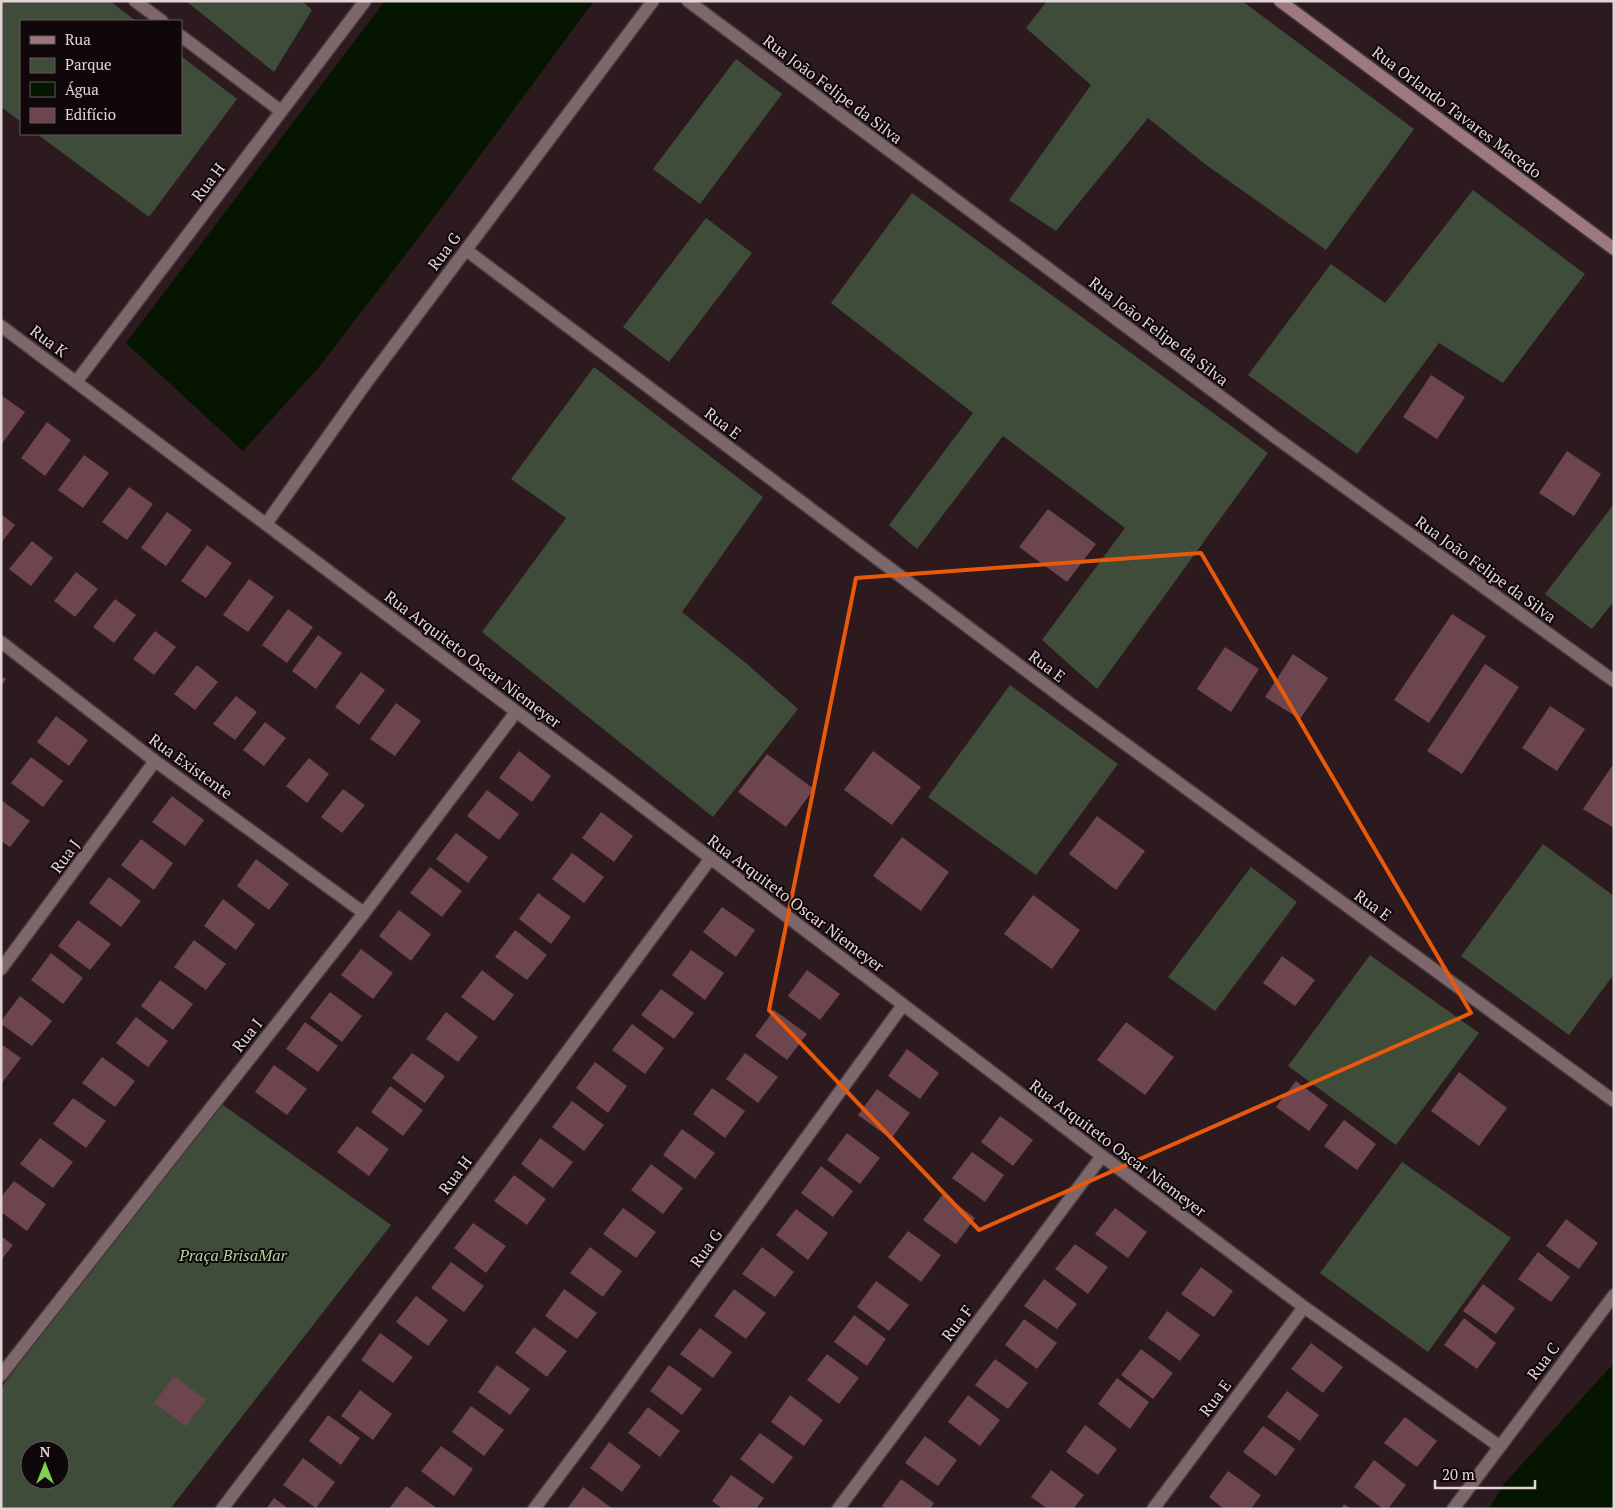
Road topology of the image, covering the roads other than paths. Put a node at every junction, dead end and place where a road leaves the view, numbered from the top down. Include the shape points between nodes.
1 (136, 1) edge
2 (366, 1) edge
3 (653, 1) edge
4 (688, 1) edge
5 (1280, 1) edge
6 (161, 20) edge
7 (182, 37) edge
8 (281, 111) junction
9 (1614, 249) edge
10 (466, 250) junction
11 (1, 326) edge
12 (76, 382) junction
13 (266, 524) junction
14 (1, 642) edge
15 (1614, 680) edge
16 (516, 712) junction
17 (155, 761) junction
18 (711, 858) junction
19 (364, 913) junction
20 (1, 969) edge
21 (903, 1005) junction
22 (1614, 1101) edge
23 (1102, 1156) junction
24 (1614, 1295) edge
25 (1304, 1307) junction
26 (1, 1375) edge
27 (1499, 1446) junction
28 (222, 1509) edge
29 (534, 1509) edge
30 (838, 1509) edge
31 (1153, 1509) edge
32 (1453, 1509) edge

1 - 6 street
2 - 8 street, Rua H
3 - 10 street, Rua G
4 - 15 street, Rua João Felipe da Silva via 1274,437
5 - 9 street, Rua Orlando Tavares Macedo
7 - 8 street
8 - 12 street, Rua H
10 - 13 street, Rua G
10 - 22 street, Rua E via 1072,705
11 - 12 street, Rua K
12 - 13 street, Rua Arquiteto Oscar Niemeyer
13 - 16 street, Rua Arquiteto Oscar Niemeyer
14 - 17 street, Rua Existente
16 - 18 street, Rua Arquiteto Oscar Niemeyer
16 - 19 street, Rua I
17 - 19 street, Rua Existente
17 - 20 street, Rua J
18 - 21 street, Rua Arquiteto Oscar Niemeyer
18 - 28 street, Rua H
19 - 26 street, Rua I
21 - 23 street, Rua Arquiteto Oscar Niemeyer
21 - 29 street, Rua G
23 - 25 street, Rua Arquiteto Oscar Niemeyer
23 - 30 street, Rua F
24 - 27 street, Rua C
25 - 27 street, Rua Arquiteto Oscar Niemeyer
25 - 31 street, Rua E
27 - 32 street, Rua C

